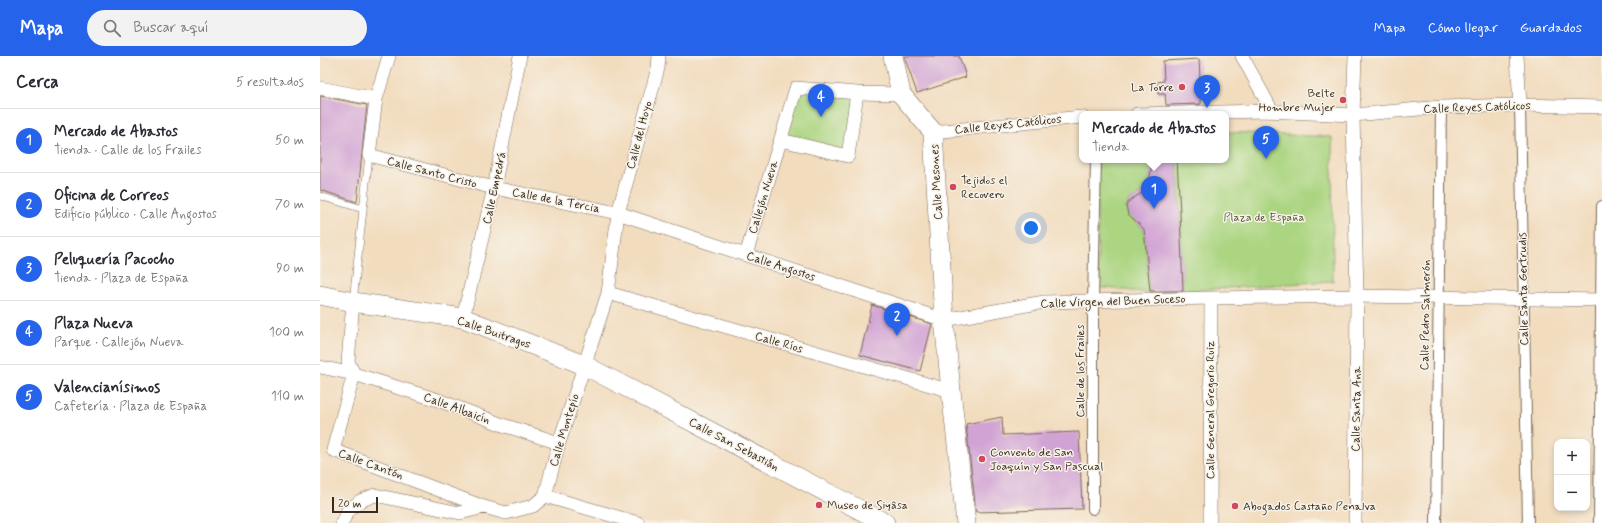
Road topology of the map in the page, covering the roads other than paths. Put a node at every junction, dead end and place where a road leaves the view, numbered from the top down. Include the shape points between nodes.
1 (389, 56) edge
2 (520, 56) edge
3 (659, 56) edge
4 (893, 56) edge
5 (1242, 56) edge
6 (1355, 56) edge
7 (1517, 56) edge
8 (320, 88) edge
9 (857, 93) junction
10 (901, 94) junction
11 (376, 99) junction
12 (1520, 105) junction
13 (1441, 107) junction
14 (1602, 107) edge
15 (1272, 111) junction
16 (1229, 112) edge
17 (1353, 115) junction
18 (1079, 116) edge
19 (933, 132) junction
20 (781, 140) junction
21 (369, 155) junction
22 (1096, 163) edge
23 (494, 188) junction
24 (320, 196) edge
25 (1602, 206) edge
26 (363, 209) junction
27 (618, 213) junction
28 (746, 255) junction
29 (608, 293) junction
30 (320, 295) edge
31 (1358, 296) junction
32 (1439, 297) junction
33 (1211, 298) junction
34 (1523, 298) junction
35 (1602, 300) edge
36 (353, 302) junction
37 (1093, 302) junction
38 (464, 318) junction
39 (944, 320) junction
40 (584, 365) junction
41 (321, 370) edge
42 (354, 374) junction
43 (951, 391) junction
44 (559, 443) junction
45 (545, 496) junction
46 (484, 507) junction
47 (1093, 509) dead end
48 (342, 523) edge
49 (638, 523) edge
50 (885, 523) edge
51 (966, 523) edge
52 (1210, 523) edge
53 (1355, 523) edge
54 (1436, 523) edge
55 (1528, 523) edge
56 (1599, 523) edge

1 - 11 street
2 - 23 street, Calle Empedrá
3 - 27 street, Calle del Hoyo via 656,76
4 - 10 main road, Calle Mesones
5 - 15 street
6 - 17 street
7 - 12 street, Calle Santa Gertrudis
8 - 11 street
9 - 10 street
9 - 20 street, Callejón Nueva via 796,88
9 - 20 street via 848,156
10 - 19 main road, Calle Mesones
11 - 21 street
12 - 13 street, Calle Reyes Católicos
12 - 14 street, Calle Reyes Católicos
12 - 34 street, Calle Santa Gertrudis
13 - 17 street, Calle Reyes Católicos
13 - 32 street, Calle Pedro Salmerón
15 - 16 street
15 - 17 street
17 - 31 street
18 - 19 street, Calle Reyes Católicos
19 - 39 main road, Calle Mesones
20 - 28 street, Callejón Nueva
21 - 23 street, Calle Santo Cristo
21 - 26 lane
22 - 37 street, Calle de los Frailes
23 - 27 street, Calle de la Tercia
23 - 38 street, Calle Empedrá
24 - 26 lane
25 - 35 street
26 - 36 lane
27 - 28 street, Calle Angostos
27 - 29 street, Calle del Hoyo
28 - 39 street, Calle Angostos
29 - 40 street, Calle Montepío
29 - 43 street, Calle Ríos
30 - 36 main road, Calle Buitragos
31 - 32 street
31 - 33 street
31 - 53 street, Calle Santa Ana
32 - 34 street
32 - 54 street, Calle Pedro Salmerón
33 - 37 street, Calle Virgen del Buen Suceso
33 - 52 street, Calle General Gregorio Ruiz
34 - 35 street
34 - 55 street, Calle Santa Gertrudis
35 - 56 street
36 - 38 main road, Calle Buitragos
36 - 42 street via 348,362
37 - 39 street, Calle Virgen del Buen Suceso via 1044,302
37 - 47 street, Calle de los Frailes
38 - 40 main road, Calle Buitragos
39 - 43 main road, Calle Mesones
40 - 44 street, Calle Montepío
40 - 50 main road, Calle San Sebastián
41 - 42 street, Calle Albaicín
42 - 44 street, Calle Albaicín via 438,400
42 - 46 street, Calle Cantón via 333,450
43 - 51 main road, Calle Mesones
44 - 45 street, Calle Montepío
45 - 46 street via 533,506 506,513
45 - 49 street
46 - 48 street via 460,513 376,495 360,501 348,512

